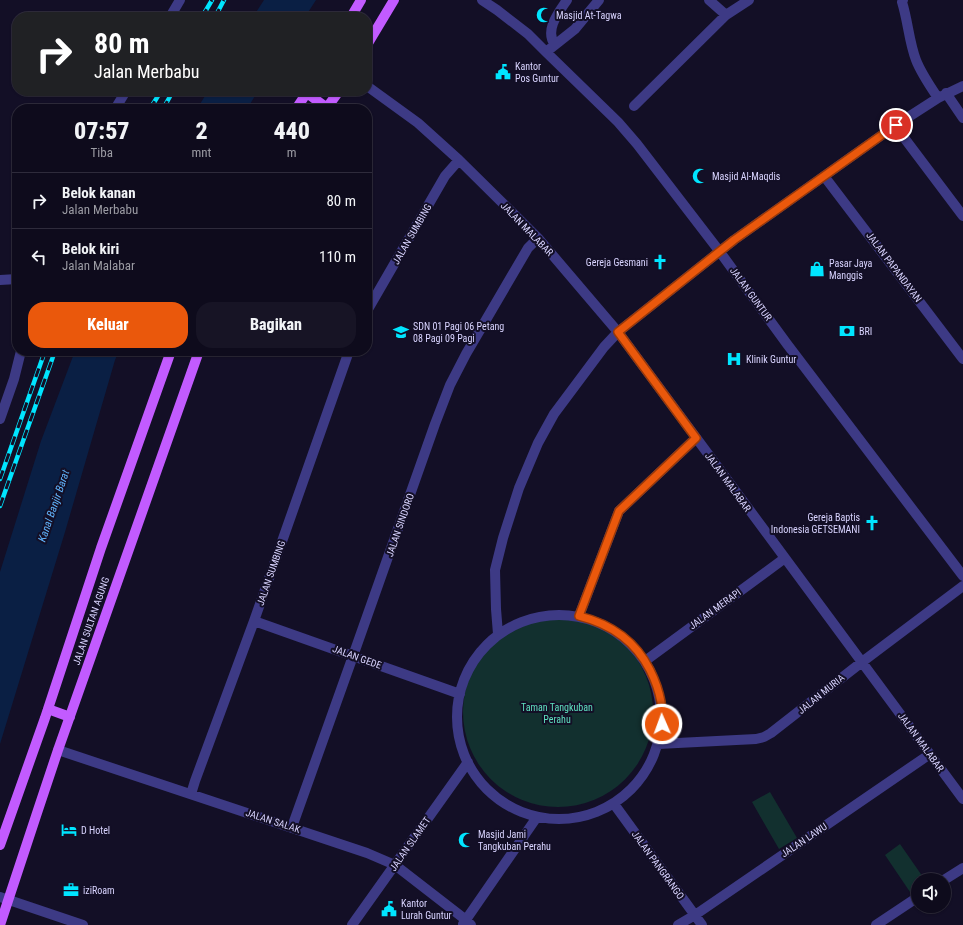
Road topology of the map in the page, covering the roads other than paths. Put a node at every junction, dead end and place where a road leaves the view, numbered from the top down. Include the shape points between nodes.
1 (180, 0) edge
2 (362, 0) edge
3 (394, 0) edge
4 (482, 0) edge
5 (567, 0) edge
6 (599, 0) edge
7 (709, 0) edge
8 (749, 0) edge
9 (903, 0) edge
10 (173, 12) edge
11 (354, 12) edge
12 (726, 15) junction
13 (372, 37) edge
14 (555, 45) junction
15 (546, 52) junction
16 (963, 86) edge
17 (372, 90) edge
18 (312, 96) edge
19 (942, 96) junction
20 (321, 104) edge
21 (634, 106) dead end
22 (963, 118) edge
23 (896, 125) junction
24 (459, 160) junction
25 (824, 176) junction
26 (963, 216) edge
27 (538, 238) junction
28 (720, 252) junction
29 (12, 279) edge
30 (0, 280) edge
31 (372, 302) edge
32 (618, 332) junction
33 (20, 356) edge
34 (169, 356) edge
35 (197, 356) edge
36 (348, 356) edge
37 (963, 359) edge
38 (0, 419) edge
39 (696, 438) junction
40 (785, 558) junction
41 (963, 576) edge
42 (963, 586) edge
43 (579, 616) junction
44 (254, 621) junction
45 (498, 634) junction
46 (354, 656) junction
47 (645, 661) junction
48 (862, 662) junction
49 (460, 694) junction
50 (48, 709) junction
51 (70, 717) junction
52 (658, 744) junction
53 (58, 750) junction
54 (930, 754) junction
55 (468, 762) junction
56 (191, 794) junction
57 (963, 799) edge
58 (614, 804) junction
59 (537, 817) junction
60 (292, 827) junction
61 (0, 845) edge
62 (395, 865) junction
63 (963, 868) edge
64 (951, 876) edge
65 (5, 898) edge
66 (911, 902) edge
67 (695, 915) junction
68 (467, 923) edge
69 (76, 924) edge
70 (0, 925) edge
71 (352, 925) edge
72 (678, 925) edge
73 (702, 925) edge
74 (876, 925) edge

1 - 10 street
2 - 11 main road
3 - 13 main road
4 - 15 street, JALAN GUNTUR via 528,34
5 - 14 street via 558,12 551,29
6 - 14 street via 575,29
7 - 12 street
8 - 12 street
9 - 19 street via 916,60
12 - 21 street
14 - 15 street
15 - 28 street, JALAN GUNTUR via 618,122
16 - 19 street
17 - 24 street, JALAN MALABAR via 418,123
18 - 20 main road
19 - 22 street
19 - 23 street
23 - 25 street
23 - 26 street
24 - 27 street, JALAN MALABAR
24 - 31 street, JALAN SUMBING via 445,176
25 - 28 street
25 - 37 street, JALAN PAPANDAYAN
27 - 32 street, JALAN MALABAR
27 - 46 street, JALAN SINDORO via 520,261 450,385
28 - 32 street
28 - 41 street, JALAN GUNTUR
29 - 30 street
32 - 39 street, JALAN MALABAR
32 - 45 street via 554,414 538,443 519,488 495,570
33 - 38 street
34 - 50 main road, JALAN SULTAN AGUNG via 101,548
35 - 51 main road, JALAN SULTAN AGUNG
36 - 44 street, JALAN SUMBING
39 - 40 street, JALAN MALABAR
39 - 43 street via 619,511
40 - 47 street, JALAN MERAPI
40 - 48 street, JALAN MALABAR
42 - 48 street, JALAN MURIA
43 - 45 street via 545,615 513,625
43 - 47 street via 599,622 618,632 639,651
44 - 46 street, JALAN GEDE
44 - 56 street, JALAN SUMBING
45 - 49 street via 474,661 465,677
46 - 49 street, JALAN GEDE
46 - 60 street, JALAN SINDORO
47 - 52 street via 656,682 661,702 662,724
48 - 52 street, JALAN MURIA via 764,738
48 - 54 street, JALAN MALABAR
49 - 55 street via 457,711 458,729 461,746
50 - 51 main road
50 - 61 main road, JALAN SULTAN AGUNG
51 - 53 main road, JALAN SULTAN AGUNG
52 - 58 street via 653,758 638,782
53 - 56 street, JALAN SALAK
53 - 65 main road, JALAN SULTAN AGUNG
54 - 57 street, JALAN MALABAR
54 - 67 street, JALAN LAWU
55 - 59 street via 475,776 496,798 522,813
55 - 62 street, JALAN SLAMET
56 - 60 street, JALAN SALAK
58 - 59 street via 574,818 555,820
58 - 67 street, JALAN PANGRANGO
59 - 68 street
60 - 62 street, JALAN SALAK
62 - 68 street, JALAN SALAK
62 - 71 street, JALAN SLAMET
63 - 64 street
65 - 69 street
65 - 70 main road, JALAN SULTAN AGUNG
66 - 74 street
67 - 72 street, JALAN LAWU
67 - 73 street, JALAN PANGRANGO

